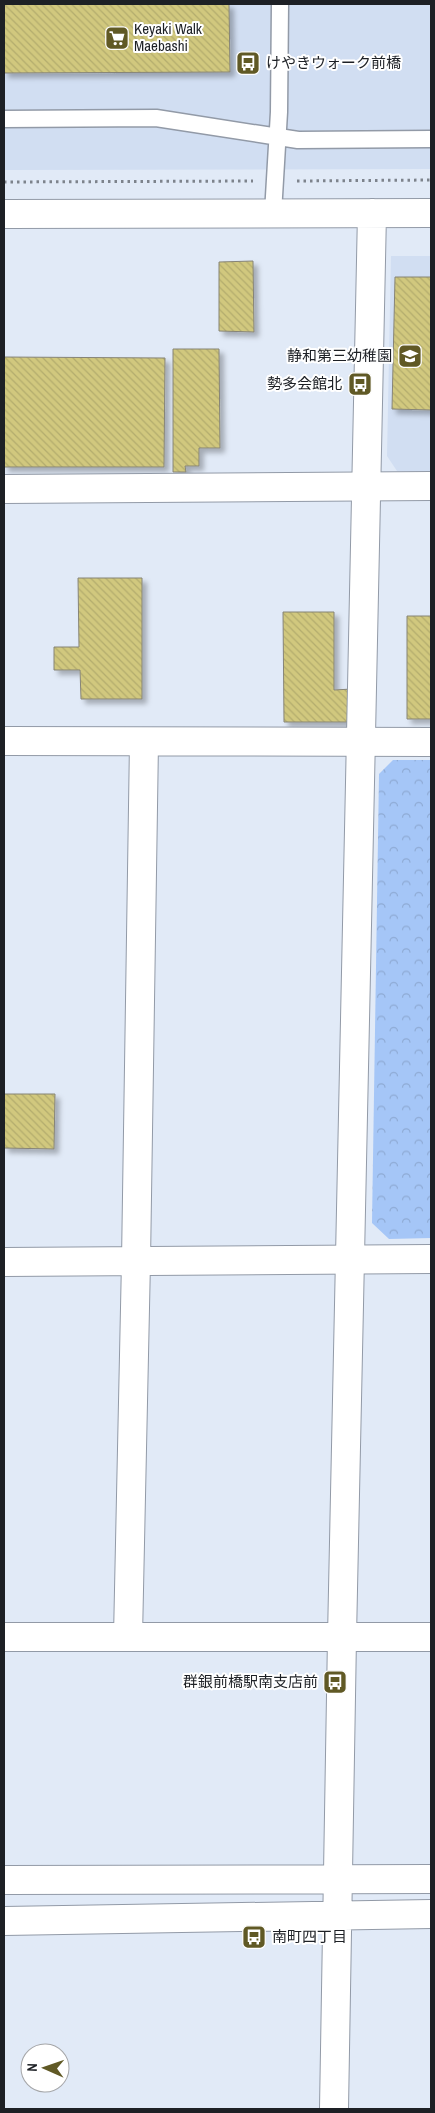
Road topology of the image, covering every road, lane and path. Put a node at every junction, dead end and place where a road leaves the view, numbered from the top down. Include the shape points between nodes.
1 (280, 4) edge
2 (4, 120) edge
3 (277, 137) junction
4 (431, 139) edge
5 (431, 180) edge
6 (273, 181) junction
7 (4, 182) edge
8 (372, 213) junction
9 (431, 213) edge
10 (4, 214) edge
11 (273, 214) junction
12 (366, 486) junction
13 (431, 486) edge
14 (4, 489) edge
15 (4, 741) edge
16 (144, 742) junction
17 (361, 742) junction
18 (431, 742) edge
19 (350, 1259) junction
20 (431, 1259) edge
21 (136, 1261) junction
22 (4, 1262) edge
23 (128, 1637) junction
24 (342, 1637) junction
25 (431, 1637) edge
26 (4, 1638) edge
27 (431, 1879) edge
28 (4, 1880) edge
29 (339, 1880) junction
30 (431, 1914) edge
31 (337, 1915) junction
32 (4, 1921) edge
33 (334, 2109) edge

1 - 3 lane
2 - 3 lane via 156,118
3 - 4 lane via 298,140
3 - 6 lane
5 - 6 path
6 - 7 path
6 - 11 lane
8 - 9 street
8 - 11 street
8 - 12 street
10 - 11 street
12 - 13 street
12 - 14 street
12 - 17 street
15 - 16 street
16 - 17 street
16 - 21 street
17 - 18 street
17 - 19 street
19 - 20 street
19 - 21 street
19 - 24 street
21 - 22 street
21 - 23 street
23 - 24 street
23 - 26 street
24 - 25 street
24 - 29 street
27 - 29 street
28 - 29 street
29 - 31 street
30 - 31 street
31 - 32 street
31 - 33 street

